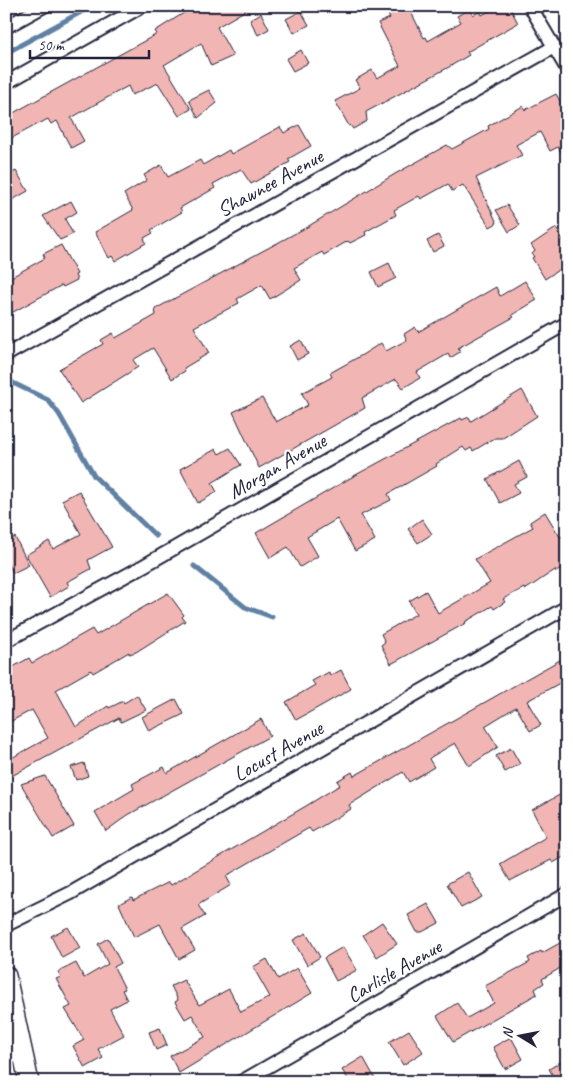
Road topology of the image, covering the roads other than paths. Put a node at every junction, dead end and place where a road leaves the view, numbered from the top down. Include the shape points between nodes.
1 (44, 6) edge
2 (142, 6) edge
3 (530, 6) edge
4 (6, 27) edge
5 (554, 47) junction
6 (567, 69) edge
7 (6, 83) edge
8 (567, 323) edge
9 (6, 355) edge
10 (567, 607) edge
11 (6, 640) edge
12 (567, 894) edge
13 (6, 925) edge
14 (6, 976) edge
15 (14, 1056) edge
16 (29, 1082) edge
17 (241, 1082) edge

1 - 4 street
2 - 7 street
3 - 5 street
5 - 6 street
5 - 9 street, Shawnee Avenue
8 - 11 street, Morgan Avenue via 155,559
10 - 13 street, Locust Avenue via 71,893
12 - 17 street, Carlisle Avenue
14 - 15 street
15 - 16 street

